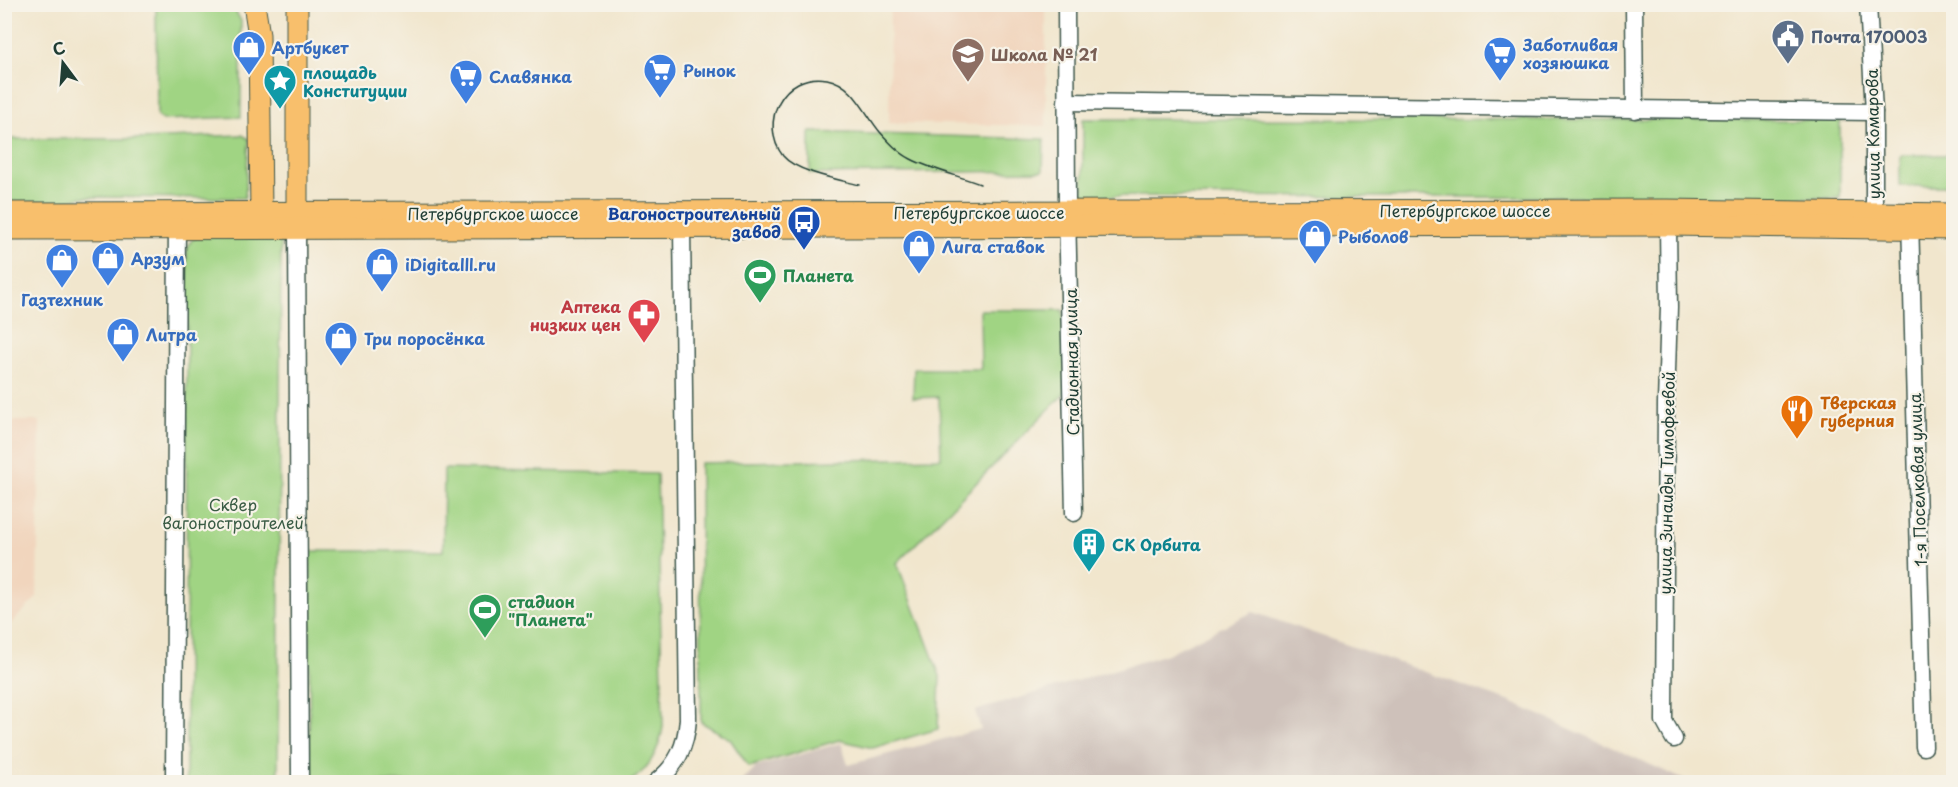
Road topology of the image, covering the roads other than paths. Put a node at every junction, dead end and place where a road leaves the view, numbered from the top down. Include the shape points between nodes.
1 (254, 4) edge
2 (288, 4) edge
3 (297, 4) edge
4 (1066, 4) edge
5 (1634, 4) edge
6 (1868, 4) edge
7 (297, 27) junction
8 (1066, 102) junction
9 (1635, 110) junction
10 (1874, 112) junction
11 (4, 213) edge
12 (261, 213) junction
13 (1953, 213) edge
14 (1668, 217) junction
15 (1068, 219) junction
16 (682, 220) junction
17 (1874, 220) junction
18 (177, 221) junction
19 (1910, 221) junction
20 (290, 224) junction
21 (4, 229) edge
22 (1953, 229) edge
23 (1074, 513) dead end
24 (1674, 739) dead end
25 (1924, 747) dead end
26 (174, 783) edge
27 (300, 783) edge
28 (656, 783) edge

1 - 12 main road via 259,35
2 - 7 main road
3 - 7 main road
4 - 8 street, Стадионная улица
5 - 9 street
6 - 10 street, улица Комарова
7 - 20 main road
8 - 9 street
8 - 15 street, Стадионная улица
9 - 10 street
10 - 17 street, улица Комарова
11 - 18 main road, Петербургское шоссе
12 - 18 main road, Петербургское шоссе
12 - 20 main road, Петербургское шоссе
13 - 19 main road, Петербургское шоссе
14 - 15 main road, Петербургское шоссе
14 - 17 main road, Петербургское шоссе
14 - 24 street, улица Зинаиды Тимофеевой via 1664,722
15 - 16 main road, Петербургское шоссе
15 - 23 street, Стадионная улица
16 - 20 main road, Петербургское шоссе
16 - 28 street via 688,714 679,757
17 - 19 main road, Петербургское шоссе
18 - 20 main road, Петербургское шоссе
18 - 21 main road, Петербургское шоссе
18 - 26 street
19 - 22 main road, Петербургское шоссе
19 - 25 street, 1-я Поселковая улица
20 - 27 street

